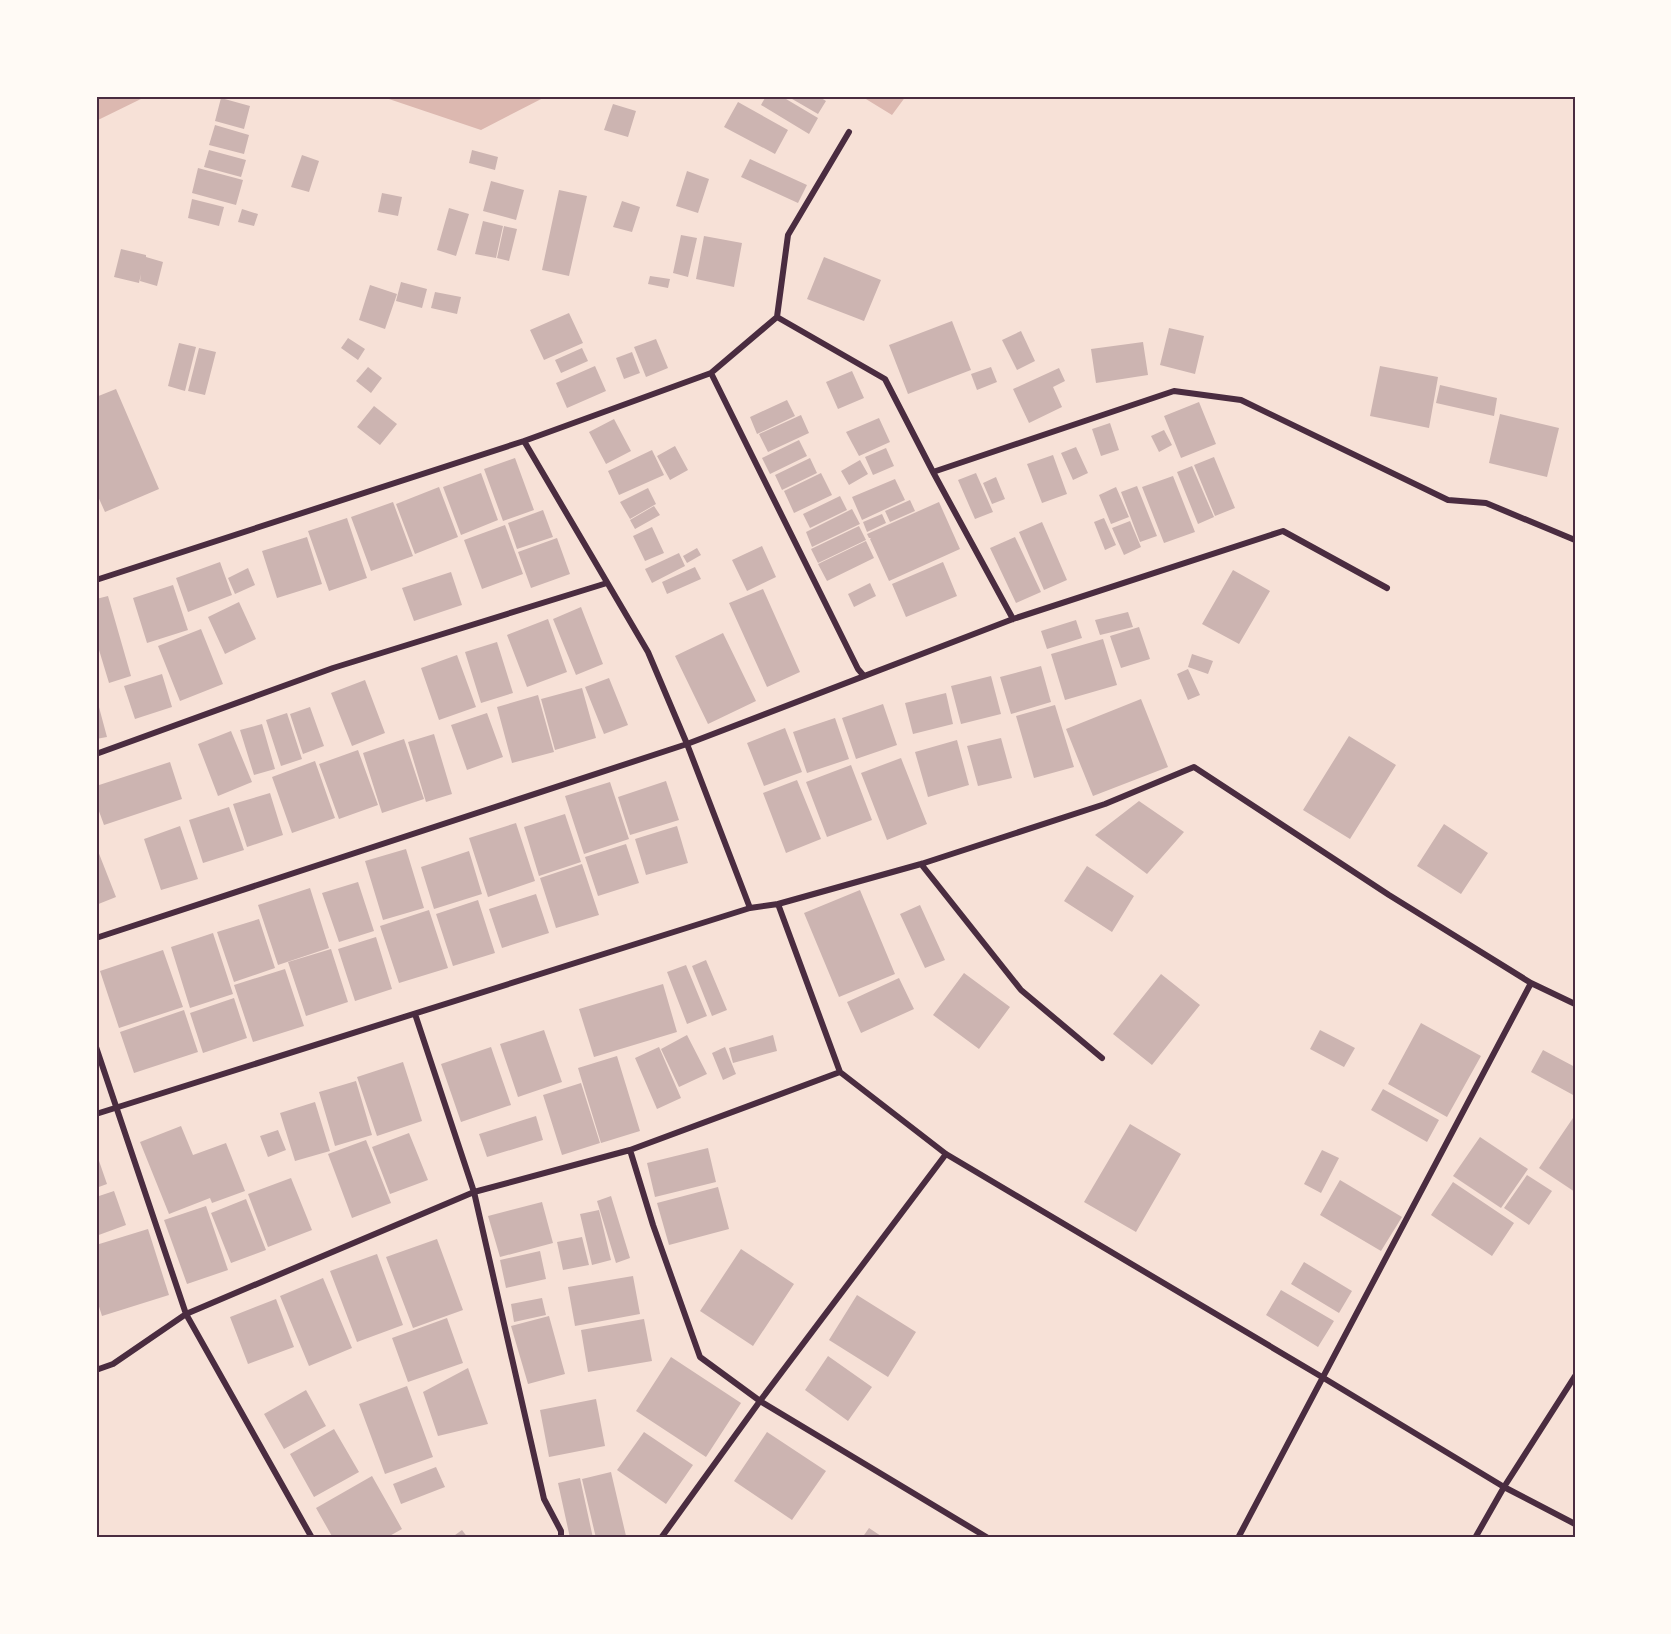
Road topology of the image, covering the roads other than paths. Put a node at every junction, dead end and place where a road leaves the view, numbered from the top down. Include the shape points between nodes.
1 (849, 132) dead end
2 (777, 317) junction
3 (711, 373) junction
4 (524, 441) junction
5 (933, 472) junction
6 (1575, 540) edge
7 (96, 580) edge
8 (607, 583) junction
9 (1387, 588) dead end
10 (1012, 619) junction
11 (864, 676) junction
12 (687, 744) junction
13 (96, 754) edge
14 (921, 864) junction
15 (778, 904) junction
16 (750, 908) junction
17 (96, 938) edge
18 (1531, 983) junction
19 (1575, 1004) edge
20 (414, 1014) junction
21 (96, 1047) edge
22 (1102, 1058) dead end
23 (840, 1072) junction
24 (115, 1107) junction
25 (96, 1114) edge
26 (630, 1150) junction
27 (946, 1154) junction
28 (474, 1192) junction
29 (186, 1314) junction
30 (96, 1370) edge
31 (1575, 1376) edge
32 (1322, 1377) junction
33 (760, 1401) junction
34 (1504, 1487) junction
35 (1575, 1524) edge
36 (312, 1538) edge
37 (561, 1538) edge
38 (661, 1538) edge
39 (988, 1538) edge
40 (1238, 1538) edge
41 (1475, 1538) edge

1 - 2 street via 788,235
2 - 3 street
2 - 5 street via 885,380
3 - 4 street
3 - 11 street
4 - 7 street
4 - 8 street
5 - 6 street via 1174,391 1241,400 1448,500 1486,502
5 - 10 street
8 - 12 street via 648,652
8 - 13 street via 333,669
9 - 10 street via 1283,531
10 - 11 street
11 - 12 street
12 - 16 street
12 - 17 street
14 - 15 street
14 - 18 street via 1105,804 1194,767
14 - 22 street via 1022,990
15 - 16 street
15 - 23 street
16 - 20 street
18 - 19 street
18 - 32 street
20 - 24 street
20 - 28 street
21 - 24 street
23 - 26 street
23 - 27 street
24 - 25 street
24 - 29 street
26 - 28 street
26 - 33 street via 700,1357
27 - 32 street
27 - 33 street
28 - 29 street
28 - 37 street via 544,1499
29 - 30 street via 113,1364
29 - 36 street
31 - 34 street
32 - 34 street
32 - 40 street
33 - 38 street
33 - 39 street
34 - 35 street
34 - 41 street

